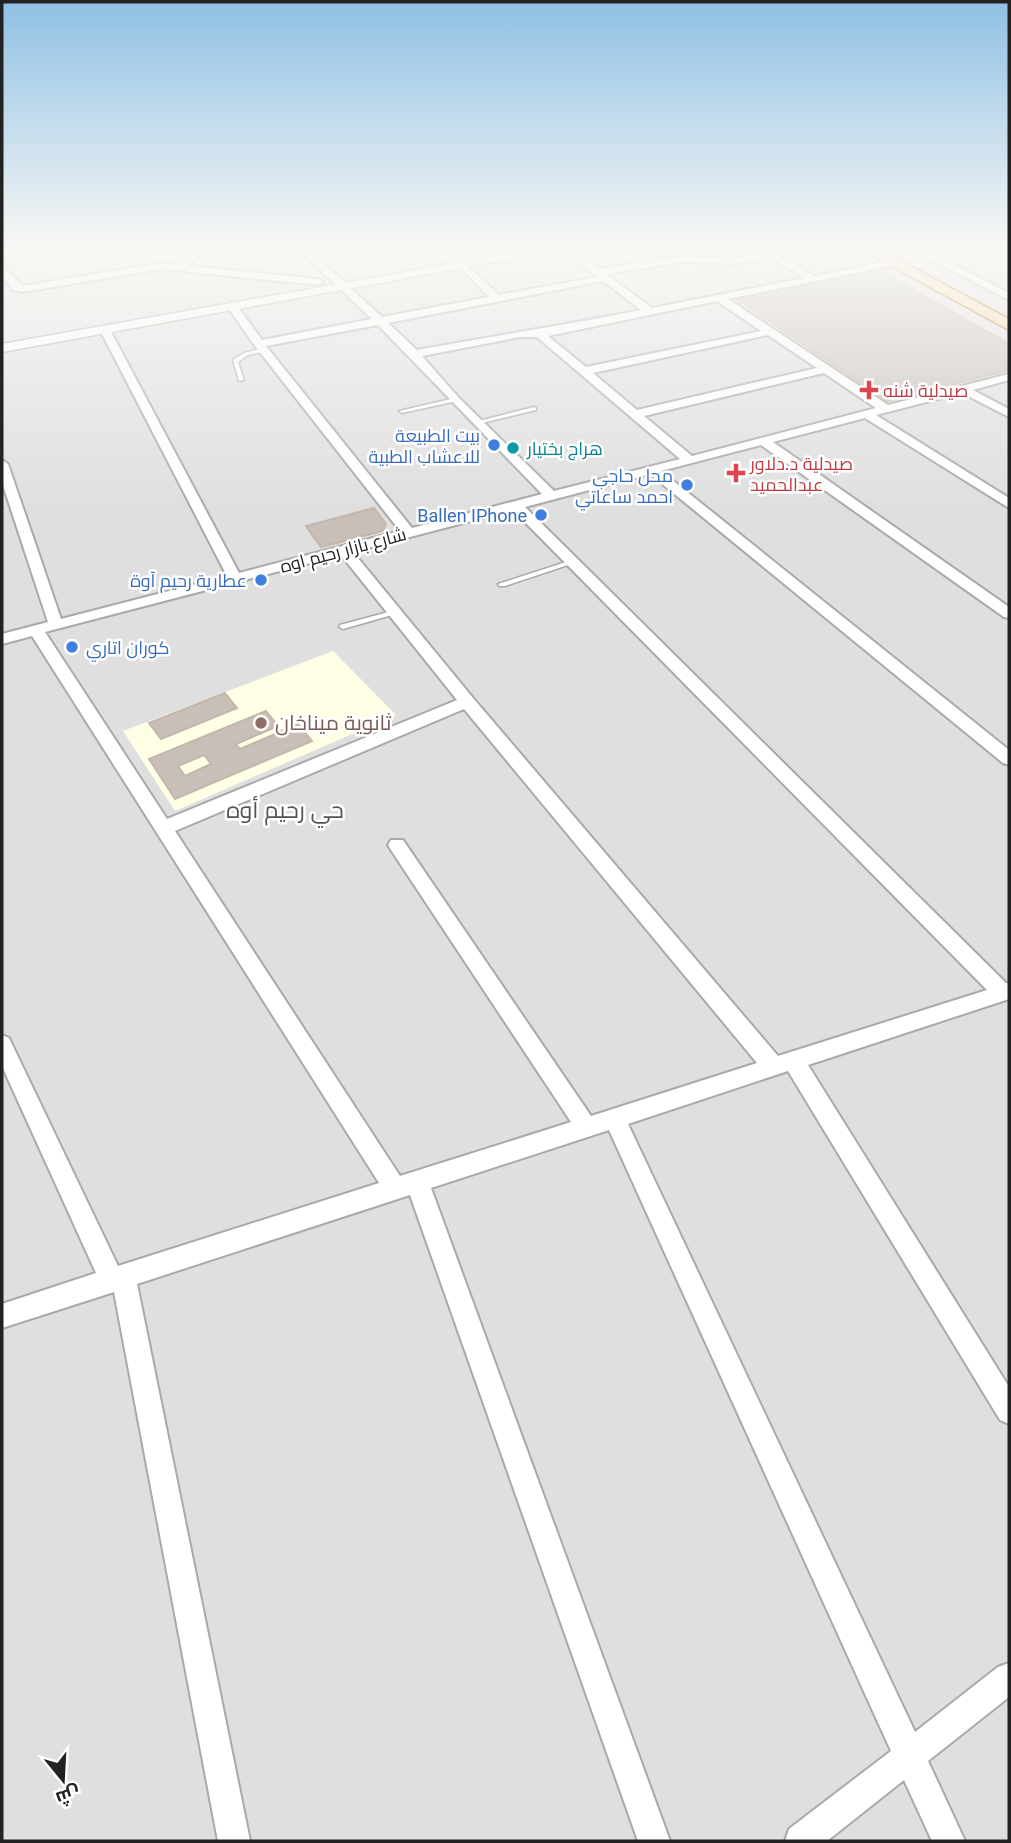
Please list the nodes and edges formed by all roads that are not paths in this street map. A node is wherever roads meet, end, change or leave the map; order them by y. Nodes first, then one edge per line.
1 (76, 335) edge
2 (108, 335) edge
3 (253, 335) edge
4 (317, 335) edge
5 (393, 335) edge
6 (515, 335) edge
7 (541, 335) edge
8 (755, 335) edge
9 (774, 335) edge
10 (261, 347) junction
11 (2, 348) edge
12 (415, 354) junction
13 (826, 369) junction
14 (584, 371) junction
15 (1009, 377) edge
16 (241, 380) dead end
17 (963, 389) junction
18 (456, 400) junction
19 (534, 409) dead end
20 (886, 409) junction
21 (402, 411) dead end
22 (636, 414) junction
23 (866, 414) junction
24 (1009, 414) edge
25 (478, 422) junction
26 (763, 441) junction
27 (688, 460) junction
28 (2, 464) edge
29 (652, 470) junction
30 (551, 496) junction
31 (1009, 504) edge
32 (515, 505) junction
33 (409, 533) junction
34 (344, 550) junction
35 (572, 562) junction
36 (235, 578) junction
37 (502, 584) dead end
38 (395, 613) junction
39 (1009, 614) edge
40 (56, 625) junction
41 (343, 628) dead end
42 (37, 630) junction
43 (2, 639) edge
44 (467, 702) junction
45 (1009, 759) edge
46 (164, 828) junction
47 (397, 845) dead end
48 (1006, 992) edge
49 (2, 1044) edge
50 (783, 1063) junction
51 (615, 1119) junction
52 (587, 1128) junction
53 (406, 1186) junction
54 (118, 1278) junction
55 (2, 1316) edge
56 (1009, 1411) edge
57 (1009, 1678) edge
58 (910, 1756) junction
59 (234, 1841) edge
60 (654, 1841) edge
61 (801, 1841) edge
62 (949, 1841) edge

1 - 11 street
2 - 36 street
3 - 10 street
4 - 10 street
5 - 12 street
6 - 12 street
7 - 14 street
8 - 14 street
9 - 13 street
10 - 16 lane
10 - 33 street
12 - 18 street
13 - 20 street
13 - 22 street
14 - 22 street
15 - 17 street, شارع بازار رحيم اوه
17 - 20 street, شارع بازار رحيم اوه
17 - 24 street
18 - 21 lane
18 - 25 street
19 - 25 lane
20 - 23 street, شارع بازار رحيم اوه
22 - 27 street
23 - 26 street, شارع بازار رحيم اوه
23 - 31 street
25 - 30 street
26 - 27 street, شارع بازار رحيم اوه
26 - 39 street
27 - 29 street, شارع بازار رحيم اوه
28 - 40 street
29 - 30 street, شارع بازار رحيم اوه
29 - 45 street
30 - 32 street, شارع بازار رحيم اوه
32 - 33 street, شارع بازار رحيم اوه
32 - 35 street
33 - 34 street, شارع بازار رحيم اوه
34 - 36 street, شارع بازار رحيم اوه
34 - 38 street
35 - 37 lane
35 - 48 street
36 - 40 street, شارع بازار رحيم اوه
38 - 41 lane
38 - 44 street
40 - 42 street, شارع بازار رحيم اوه
42 - 43 street, شارع بازار رحيم اوه
42 - 46 street
44 - 46 street
44 - 50 street
46 - 53 street
47 - 52 street
48 - 50 street
49 - 54 street
50 - 51 street
50 - 56 street
51 - 52 street
51 - 58 street
52 - 53 street
53 - 54 street
53 - 60 street
54 - 55 street
54 - 59 street
57 - 58 street
58 - 61 street
58 - 62 street

